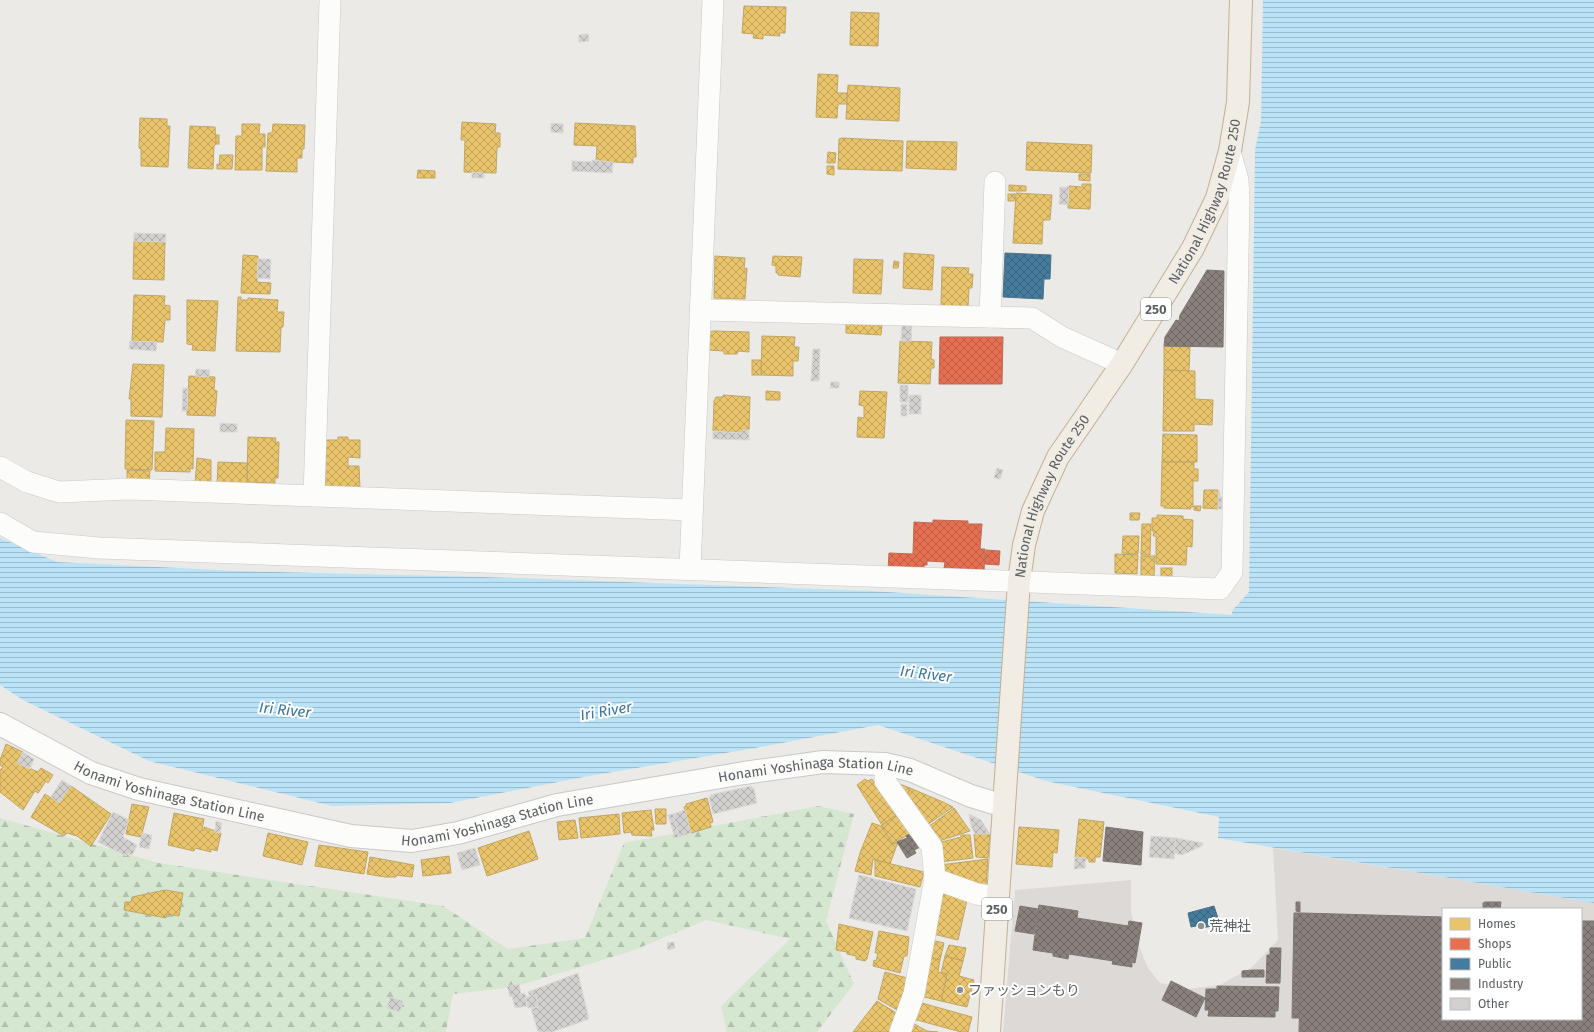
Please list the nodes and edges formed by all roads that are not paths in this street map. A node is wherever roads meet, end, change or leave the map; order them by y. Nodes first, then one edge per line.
1 (330, 0) edge
2 (713, 0) edge
3 (1241, 0) edge
4 (1230, 151) junction
5 (995, 182) dead end
6 (701, 310) junction
7 (990, 317) junction
8 (1122, 364) junction
9 (0, 467) edge
10 (314, 496) junction
11 (692, 510) junction
12 (0, 523) edge
13 (690, 569) junction
14 (1019, 590) junction
15 (0, 724) edge
16 (885, 764) junction
17 (1004, 796) junction
18 (935, 879) junction
19 (997, 897) junction
20 (900, 1032) edge
21 (989, 1032) edge

1 - 10 street
2 - 6 street
3 - 4 highway, National Highway Route 250 / 250
4 - 8 highway, National Highway Route 250 / 250
4 - 14 street
5 - 7 street
6 - 7 street
6 - 11 street
7 - 8 street
8 - 14 highway, National Highway Route 250 / 250
9 - 10 street
10 - 11 street
11 - 13 street
12 - 13 street
13 - 14 street
14 - 17 highway, National Highway Route 250 / 250
15 - 16 main road, Honami Yoshinaga Station Line
16 - 17 main road, Honami Yoshinaga Station Line
16 - 18 street
17 - 19 highway, National Highway Route 250 / 250
18 - 19 street
18 - 20 street
19 - 21 highway, National Highway Route 250 / 250

